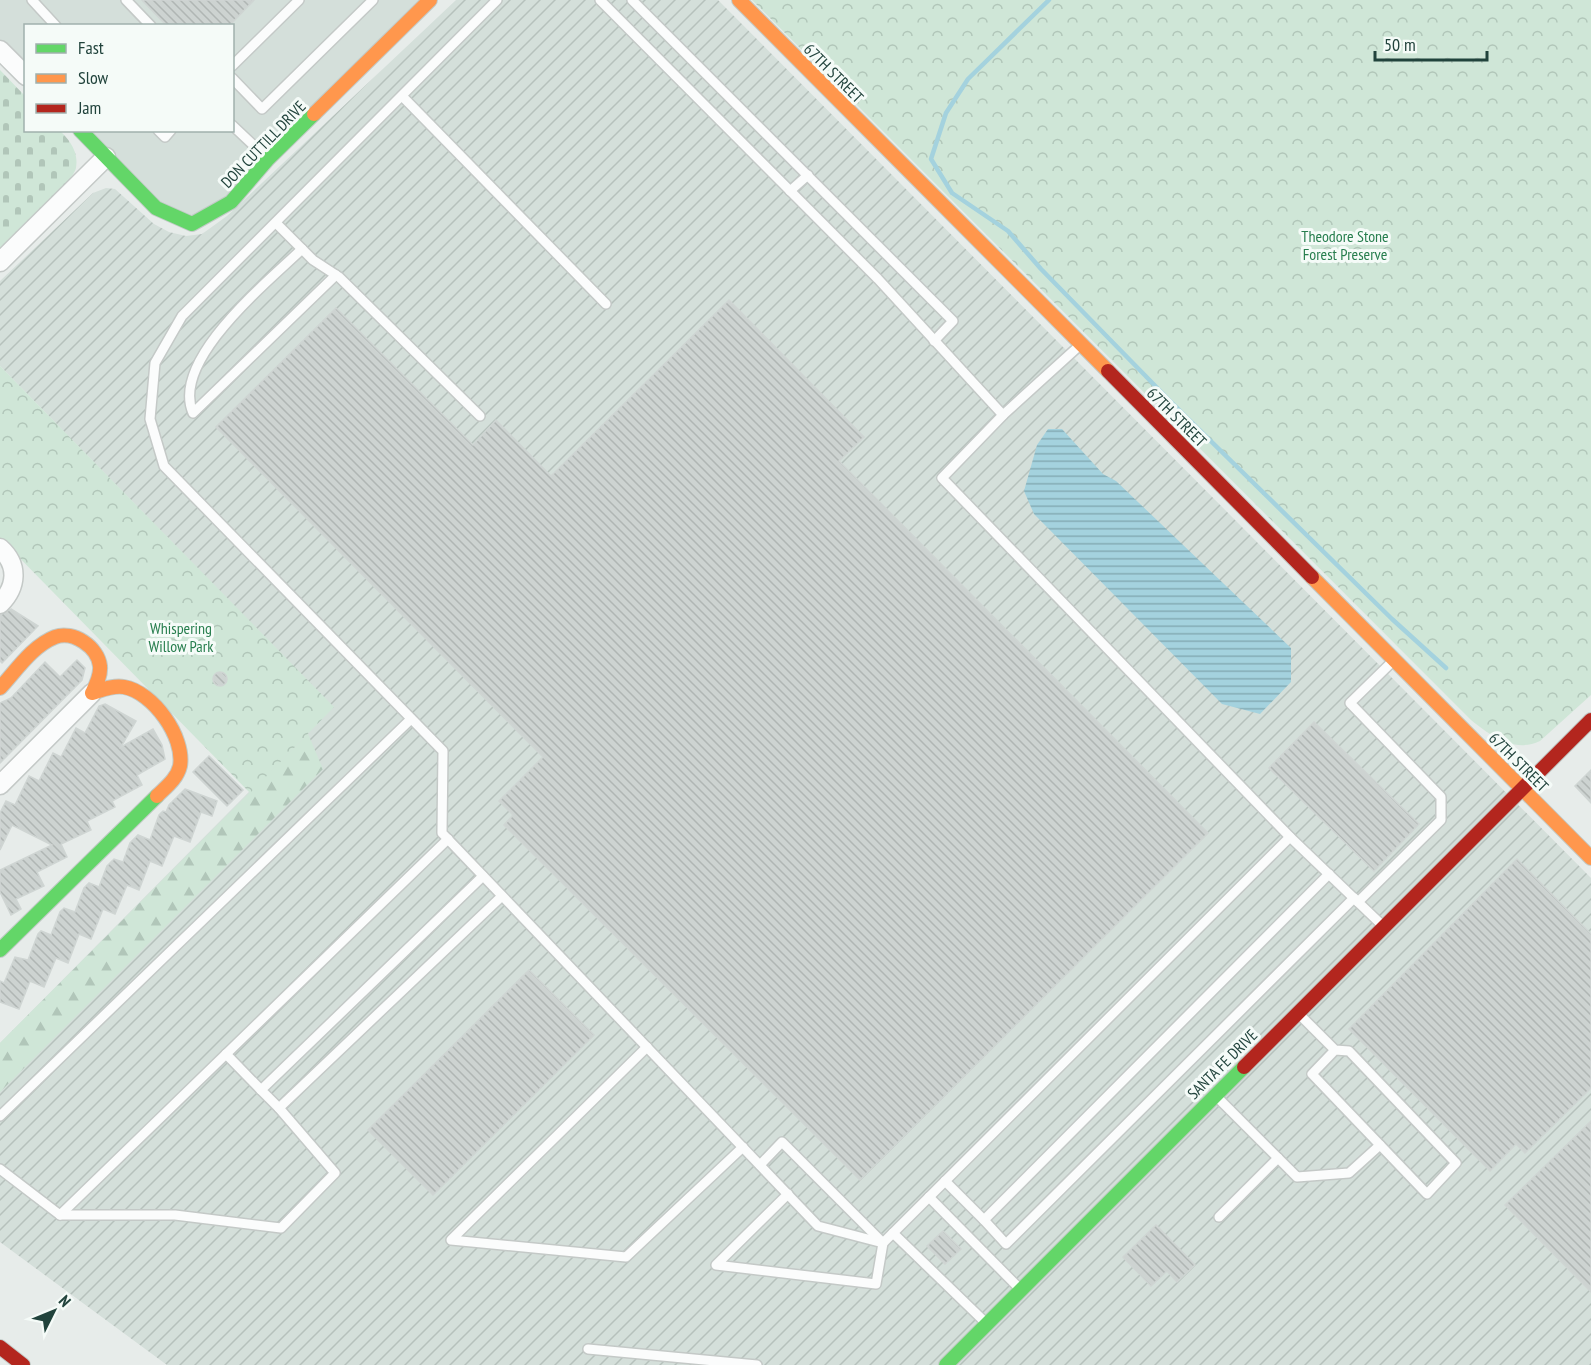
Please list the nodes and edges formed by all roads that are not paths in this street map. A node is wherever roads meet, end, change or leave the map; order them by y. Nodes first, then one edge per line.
1 (32, 0) edge
2 (126, 0) edge
3 (299, 0) edge
4 (373, 0) edge
5 (430, 0) edge
6 (497, 0) edge
7 (600, 0) edge
8 (632, 0) edge
9 (739, 0) edge
10 (55, 24) edge
11 (149, 24) edge
12 (0, 50) edge
13 (234, 64) edge
14 (24, 74) edge
15 (234, 80) edge
16 (402, 96) junction
17 (234, 127) edge
18 (82, 132) edge
19 (106, 158) junction
20 (268, 159) junction
21 (808, 175) junction
22 (790, 191) junction
23 (276, 223) junction
24 (302, 249) junction
25 (0, 262) edge
26 (336, 275) junction
27 (606, 304) dead end
28 (934, 341) junction
29 (1081, 344) junction
30 (1003, 415) junction
31 (480, 416) dead end
32 (0, 548) edge
33 (0, 604) edge
34 (1395, 660) junction
35 (0, 688) edge
36 (92, 693) junction
37 (411, 719) junction
38 (1591, 720) edge
39 (0, 784) edge
40 (1522, 788) junction
41 (1290, 837) junction
42 (448, 839) junction
43 (1591, 858) edge
44 (1329, 874) junction
45 (483, 876) junction
46 (502, 896) junction
47 (1356, 900) junction
48 (1383, 926) junction
49 (0, 950) edge
50 (1297, 1012) junction
51 (647, 1047) junction
52 (1335, 1050) junction
53 (226, 1054) junction
54 (261, 1090) junction
55 (1215, 1095) junction
56 (279, 1108) junction
57 (0, 1116) edge
58 (1380, 1145) junction
59 (743, 1147) junction
60 (1278, 1158) junction
61 (760, 1165) junction
62 (0, 1169) edge
63 (945, 1181) junction
64 (788, 1194) junction
65 (929, 1197) junction
66 (60, 1215) junction
67 (1219, 1217) dead end
68 (984, 1220) junction
69 (893, 1233) junction
70 (884, 1243) junction
71 (1020, 1289) junction
72 (986, 1323) junction
73 (0, 1347) edge
74 (588, 1350) dead end
75 (23, 1365) edge
76 (757, 1365) edge
77 (946, 1365) edge

1 - 10 lane
2 - 11 lane
3 - 13 lane
4 - 15 lane
5 - 20 main road, DON CUTTILL DRIVE
6 - 16 lane
7 - 22 lane
8 - 21 lane
9 - 29 main road, 67TH STREET
12 - 14 street
16 - 23 lane
16 - 27 lane
17 - 20 lane
18 - 19 main road
19 - 20 main road, DON CUTTILL DRIVE
19 - 25 street
21 - 22 lane
21 - 28 lane
22 - 28 lane
23 - 24 lane
23 - 37 lane
24 - 26 lane
24 - 26 lane
26 - 31 lane
28 - 30 lane
29 - 30 lane
29 - 34 main road, 67TH STREET
30 - 41 lane
32 - 33 street
34 - 40 main road, 67TH STREET
34 - 47 lane
35 - 36 main road
36 - 39 street
36 - 49 main road
37 - 42 lane
37 - 57 lane
38 - 40 main road, SANTA FE DRIVE
40 - 43 main road, 67TH STREET
40 - 48 main road, SANTA FE DRIVE
41 - 44 lane
41 - 63 lane
42 - 45 lane
42 - 53 lane
44 - 47 lane
44 - 68 lane
45 - 46 lane
45 - 54 lane
46 - 51 lane
46 - 56 lane
47 - 48 lane
47 - 68 lane
48 - 50 main road, SANTA FE DRIVE
50 - 52 lane
50 - 55 main road, SANTA FE DRIVE
51 - 59 lane
51 - 59 lane
52 - 58 lane
52 - 58 lane
53 - 54 lane
53 - 66 lane
54 - 56 lane
55 - 60 lane
55 - 71 main road, SANTA FE DRIVE
56 - 66 lane
58 - 60 lane
59 - 61 lane
60 - 67 lane
61 - 64 lane
61 - 70 lane
62 - 66 lane
63 - 65 lane
63 - 68 lane
64 - 70 lane
64 - 70 lane
65 - 69 lane
65 - 71 lane
69 - 70 lane
69 - 72 lane
71 - 72 main road, SANTA FE DRIVE
72 - 77 main road, SANTA FE DRIVE
73 - 75 main road
74 - 76 lane

